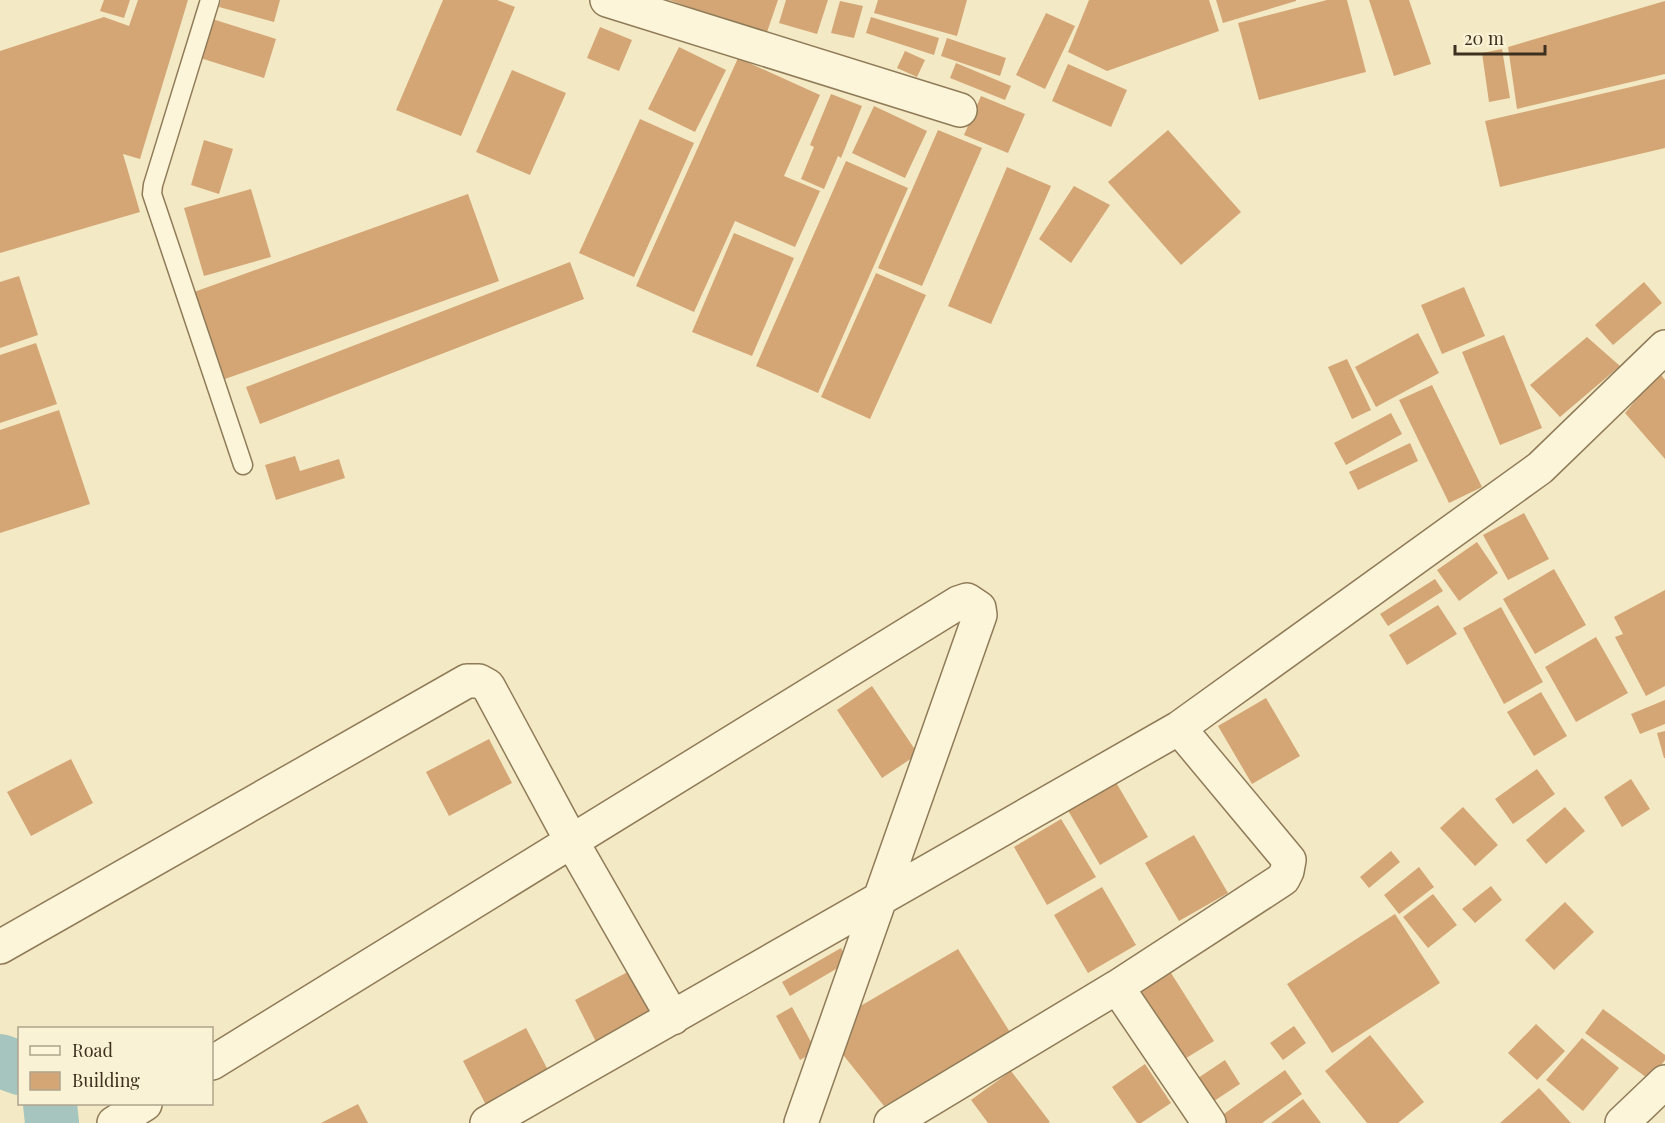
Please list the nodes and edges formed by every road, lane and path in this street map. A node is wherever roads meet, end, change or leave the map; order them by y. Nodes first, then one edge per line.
1 (210, 0) edge
2 (607, 0) edge
3 (960, 110) dead end
4 (1665, 347) edge
5 (243, 465) dead end
6 (1179, 728) junction
7 (572, 842) junction
8 (881, 897) junction
9 (0, 947) edge
10 (1117, 987) junction
11 (673, 1018) junction
12 (213, 1062) edge
13 (1665, 1082) edge
14 (144, 1105) edge
15 (114, 1123) edge
16 (488, 1123) edge
17 (801, 1123) edge
18 (891, 1123) edge
19 (1209, 1123) edge
20 (1622, 1123) edge

1 - 5 lane
2 - 3 street
4 - 6 street
6 - 8 street
6 - 10 street
7 - 8 street
7 - 9 street
7 - 11 street
7 - 12 street
8 - 11 street
8 - 17 street
10 - 18 street
10 - 19 street
11 - 16 street
13 - 20 street
14 - 15 street

